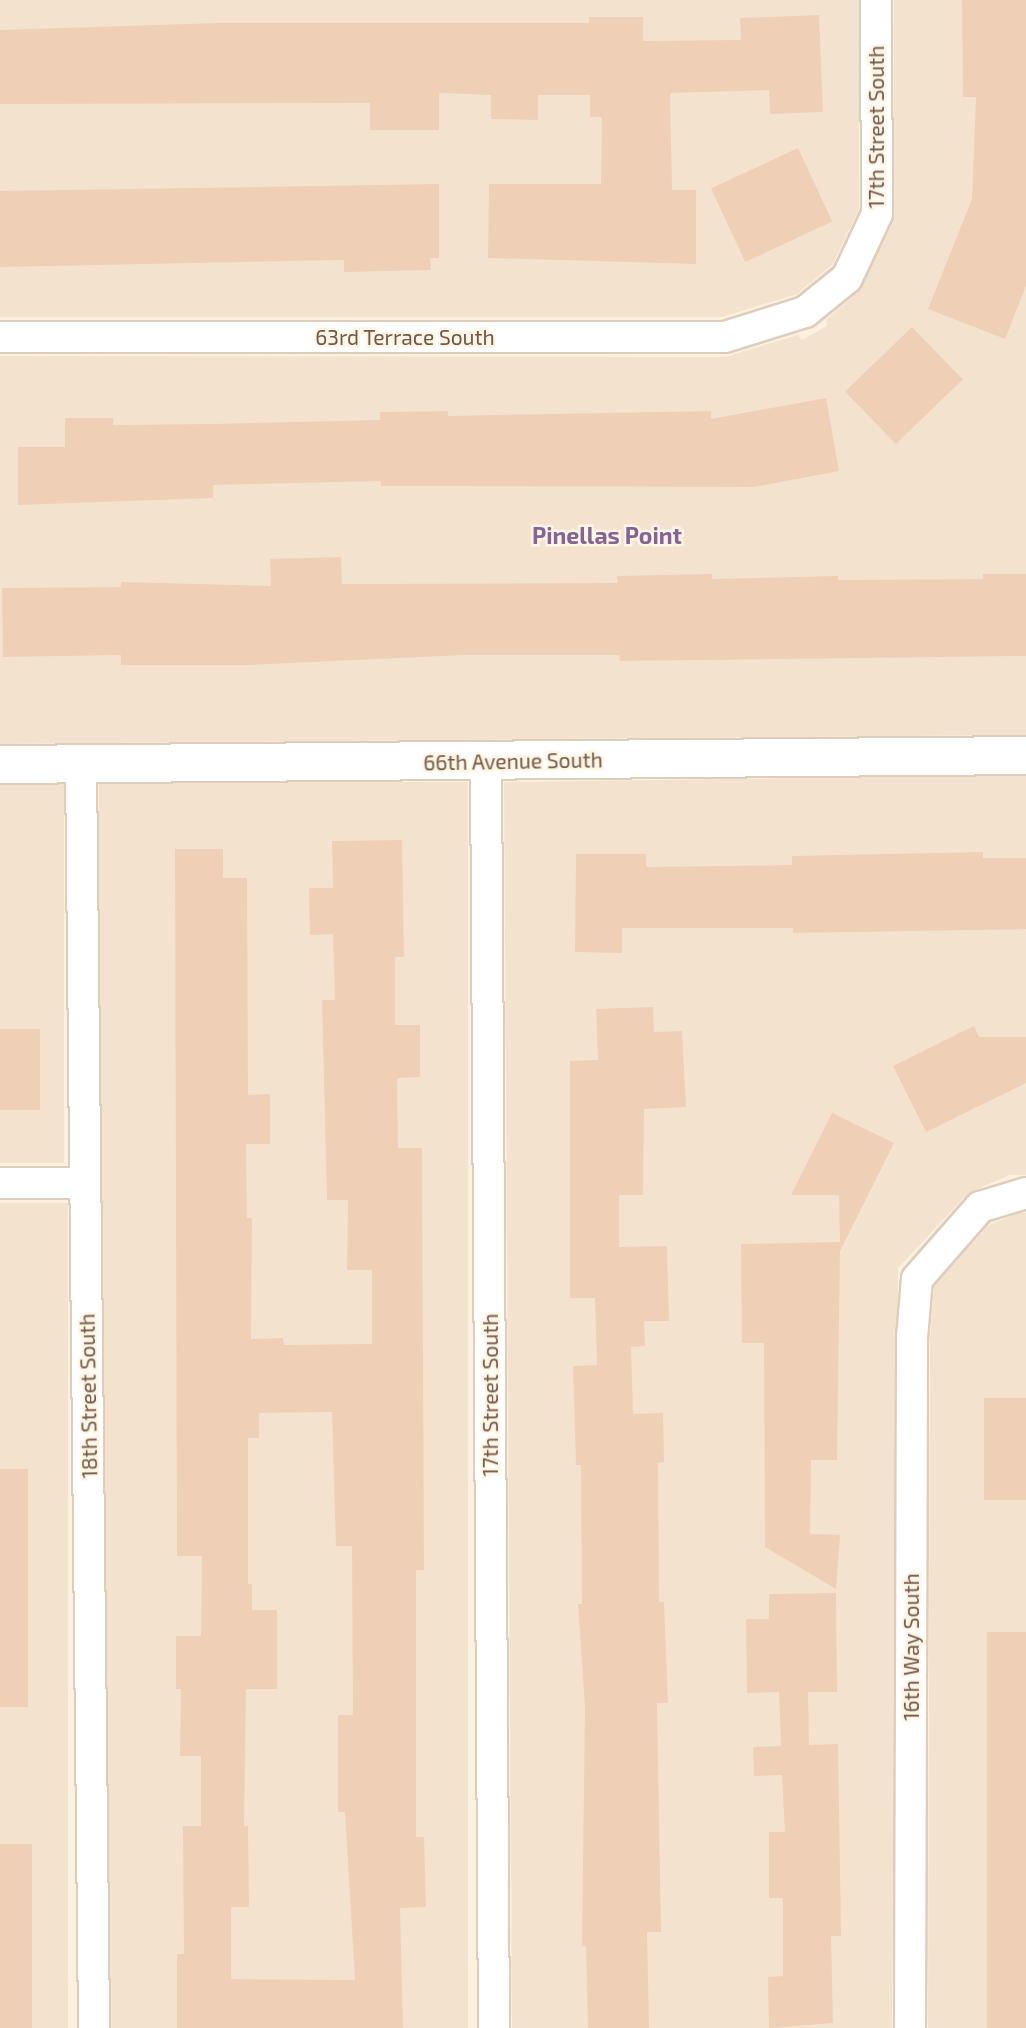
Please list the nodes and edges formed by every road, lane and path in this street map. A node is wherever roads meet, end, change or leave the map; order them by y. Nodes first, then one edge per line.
1 (876, 0) edge
2 (805, 312) joint
3 (0, 337) edge
4 (1026, 755) edge
5 (486, 762) junction
6 (0, 764) edge
7 (81, 764) junction
8 (0, 1183) edge
9 (85, 1183) junction
10 (1026, 1194) edge
11 (94, 2028) edge
12 (494, 2028) edge
13 (910, 2028) edge

1 - 2 street, 17th Street South
2 - 3 street, 63rd Terrace South
4 - 5 street, 66th Avenue South
5 - 7 street, 66th Avenue South
5 - 12 street, 17th Street South
6 - 7 street, 66th Avenue South
7 - 9 street, 18th Street South
8 - 9 street
9 - 11 street, 18th Street South
10 - 13 street, 16th Way South

